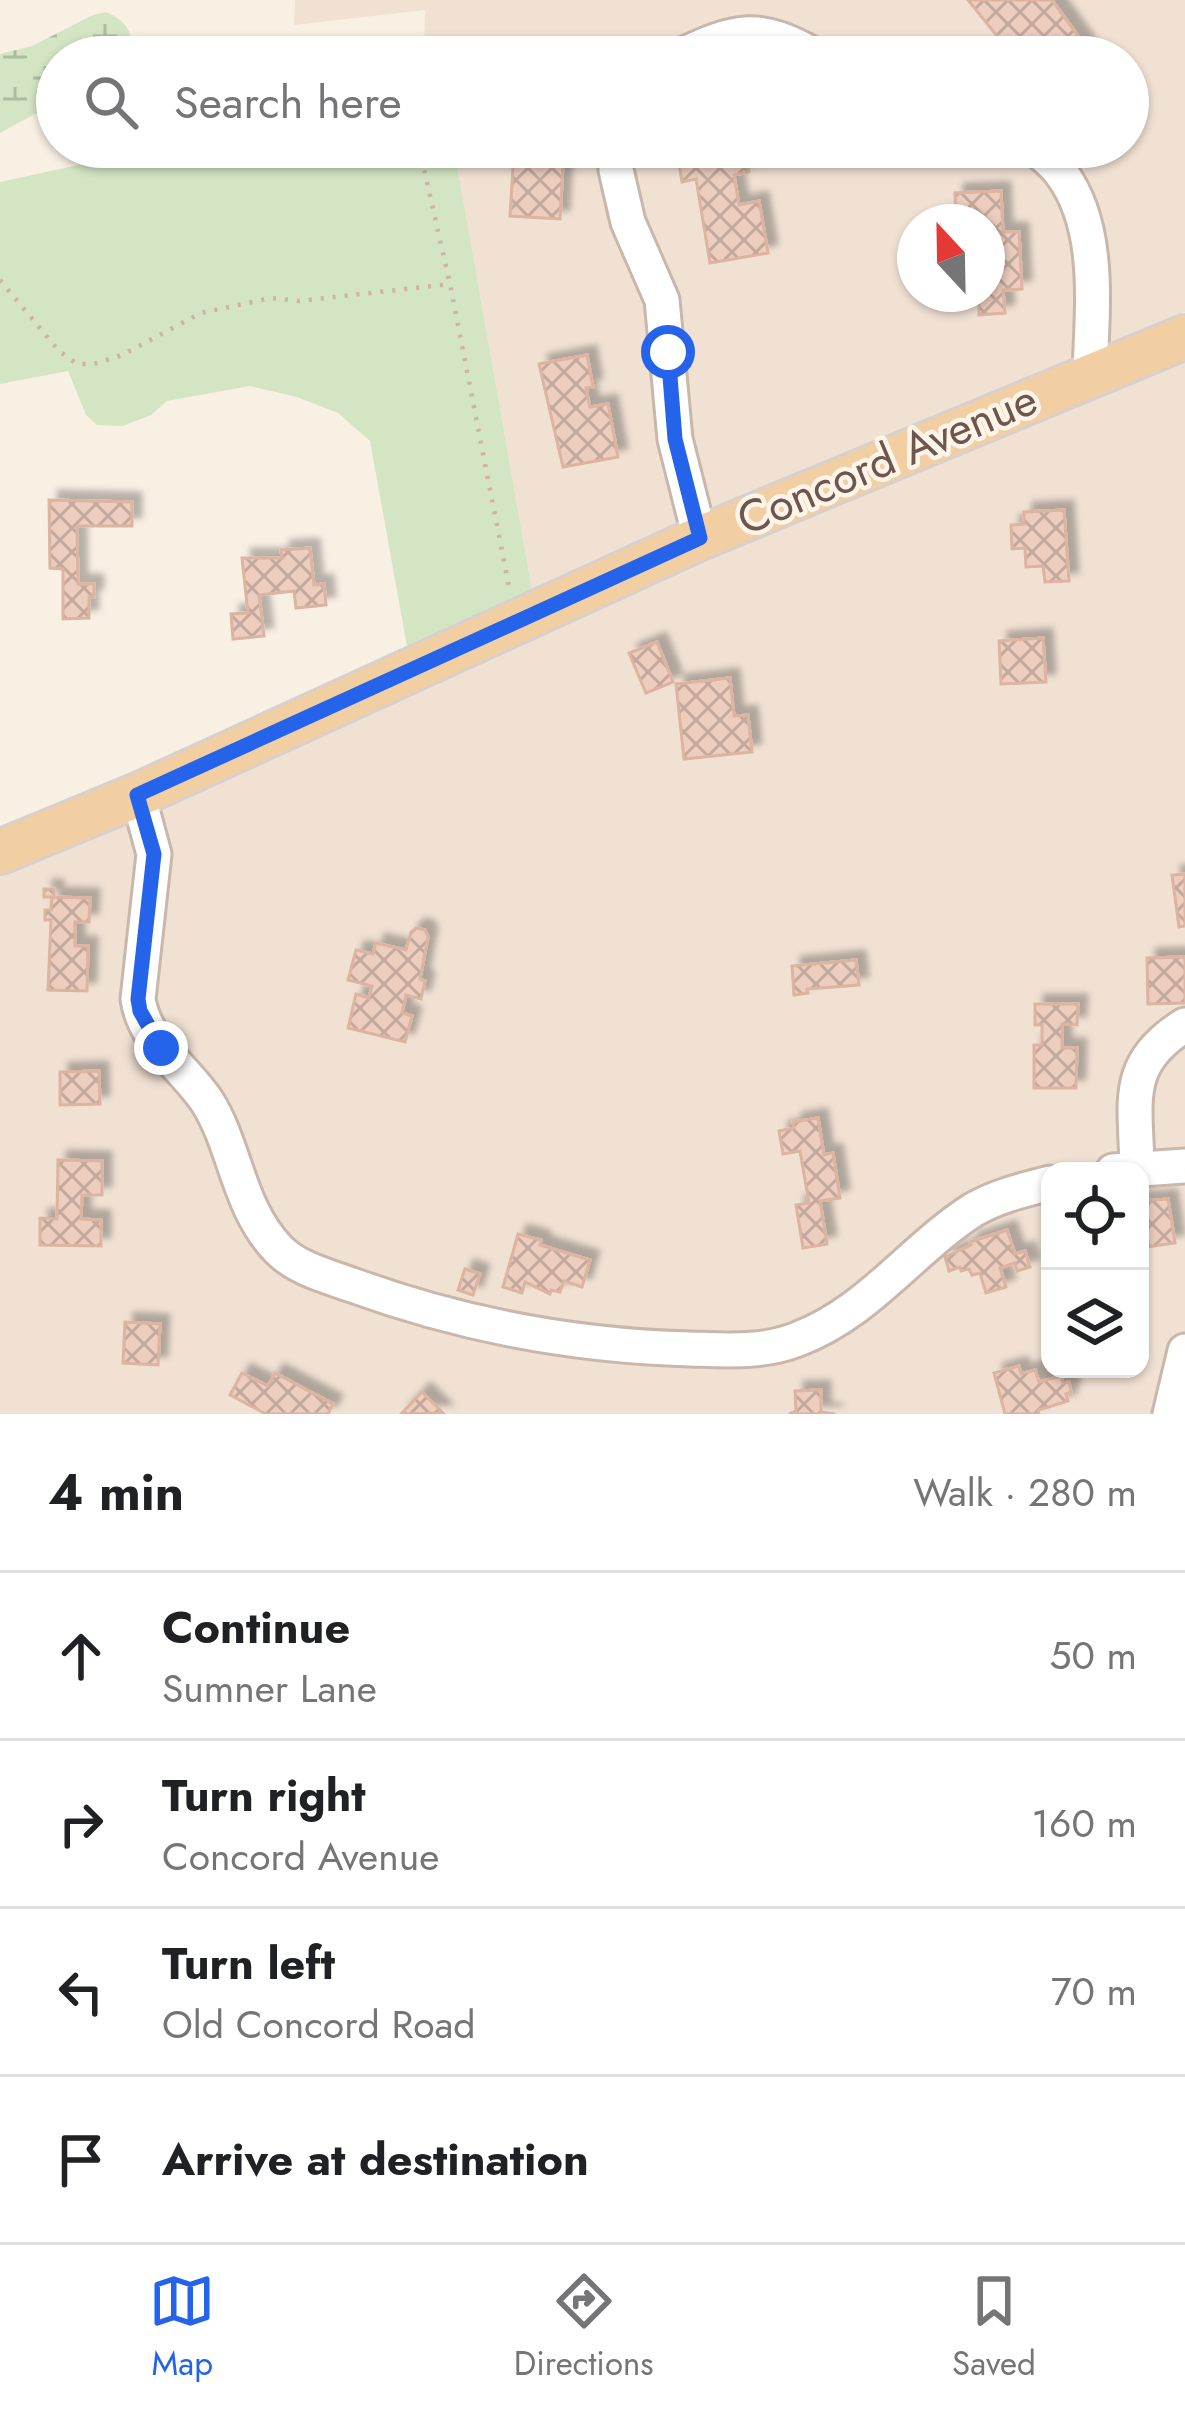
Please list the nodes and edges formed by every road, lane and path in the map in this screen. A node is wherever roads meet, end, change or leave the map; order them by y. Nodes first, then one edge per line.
1 (724, 36) edge
2 (780, 36) edge
3 (423, 168) edge
4 (616, 168) edge
5 (1057, 168) edge
6 (0, 280) edge
7 (450, 284) junction
8 (1185, 337) edge
9 (1090, 373) junction
10 (700, 538) junction
11 (522, 620) junction
12 (137, 795) junction
13 (0, 852) edge
14 (1185, 1025) edge
15 (1126, 1162) edge
16 (1185, 1166) edge
17 (1149, 1168) edge
18 (1041, 1186) edge
19 (1185, 1351) edge
20 (1170, 1414) edge

1 - 2 street
3 - 7 path
4 - 10 street
5 - 9 street
6 - 7 path
7 - 11 path
8 - 9 main road, Concord Avenue
9 - 10 main road, Concord Avenue
10 - 11 main road, Concord Avenue
11 - 12 main road, Concord Avenue
12 - 13 main road, Concord Avenue
12 - 18 street
14 - 15 street
16 - 17 street
19 - 20 street

